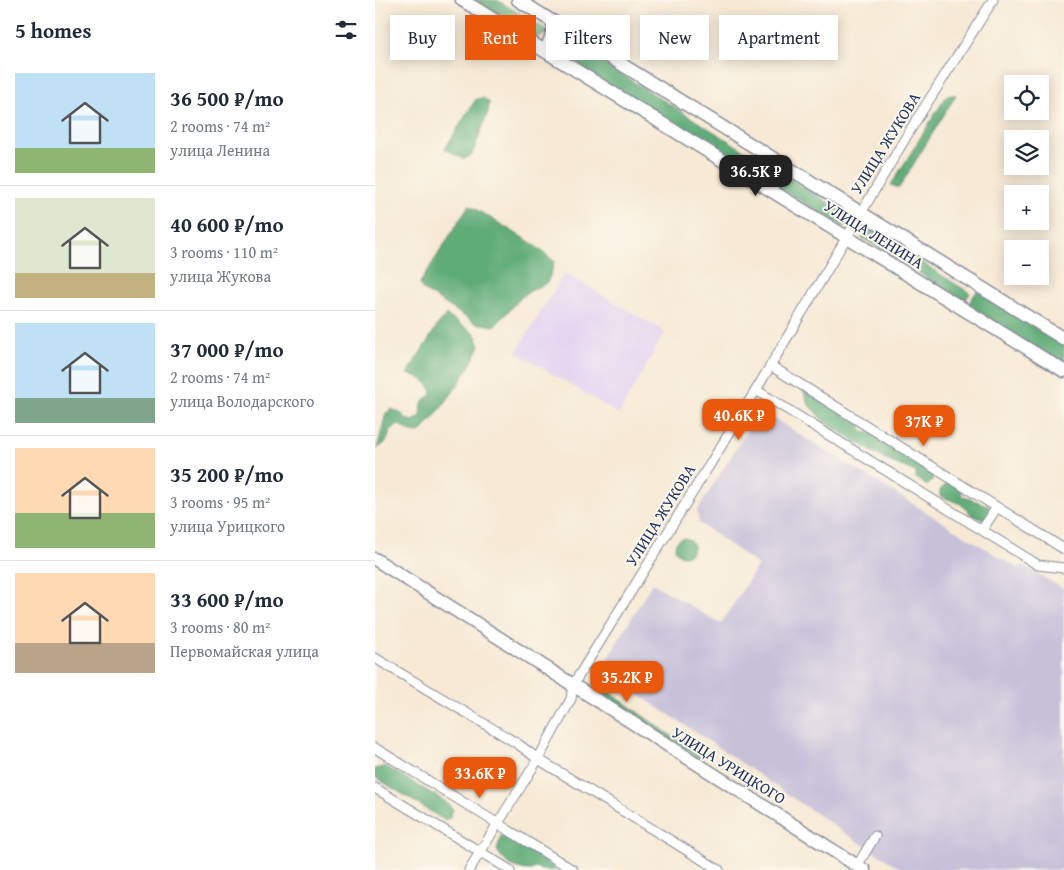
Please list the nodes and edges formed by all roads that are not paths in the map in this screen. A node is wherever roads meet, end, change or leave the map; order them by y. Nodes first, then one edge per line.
1 (462, 0) edge
2 (518, 0) edge
3 (993, 0) edge
4 (546, 17) edge
5 (546, 51) edge
6 (561, 60) edge
7 (615, 60) edge
8 (860, 213) junction
9 (846, 236) junction
10 (1064, 338) edge
11 (771, 366) junction
12 (1064, 371) edge
13 (756, 390) junction
14 (997, 507) junction
15 (982, 530) junction
16 (1064, 549) edge
17 (375, 559) edge
18 (1064, 568) edge
19 (375, 658) edge
20 (573, 685) junction
21 (375, 748) edge
22 (538, 759) junction
23 (375, 788) edge
24 (498, 824) junction
25 (875, 836) dead end
26 (481, 852) junction
27 (861, 868) edge
28 (469, 870) edge
29 (509, 870) edge
30 (573, 870) edge
31 (719, 870) edge

1 - 5 street, УЛИЦА ЛЕНИНА
2 - 4 street, УЛИЦА ЛЕНИНА
3 - 8 street, УЛИЦА ЖУКОВА
6 - 9 street, УЛИЦА ЛЕНИНА
7 - 8 street, УЛИЦА ЛЕНИНА
8 - 9 street, УЛИЦА ЖУКОВА
8 - 10 street, УЛИЦА ЛЕНИНА
9 - 11 street, УЛИЦА ЖУКОВА
9 - 12 street, УЛИЦА ЛЕНИНА
11 - 13 street, УЛИЦА ЖУКОВА
11 - 14 street
13 - 15 street
13 - 20 street, УЛИЦА ЖУКОВА
14 - 15 street
14 - 16 street
15 - 18 street
17 - 20 street, УЛИЦА УРИЦКОГО
19 - 22 street
20 - 22 street, УЛИЦА ЖУКОВА
20 - 27 street, УЛИЦА УРИЦКОГО
21 - 24 street
22 - 24 street, УЛИЦА ЖУКОВА
22 - 31 street
23 - 26 street
24 - 26 street, УЛИЦА ЖУКОВА
24 - 30 street
25 - 27 street
26 - 28 street, УЛИЦА ЖУКОВА
26 - 29 street

